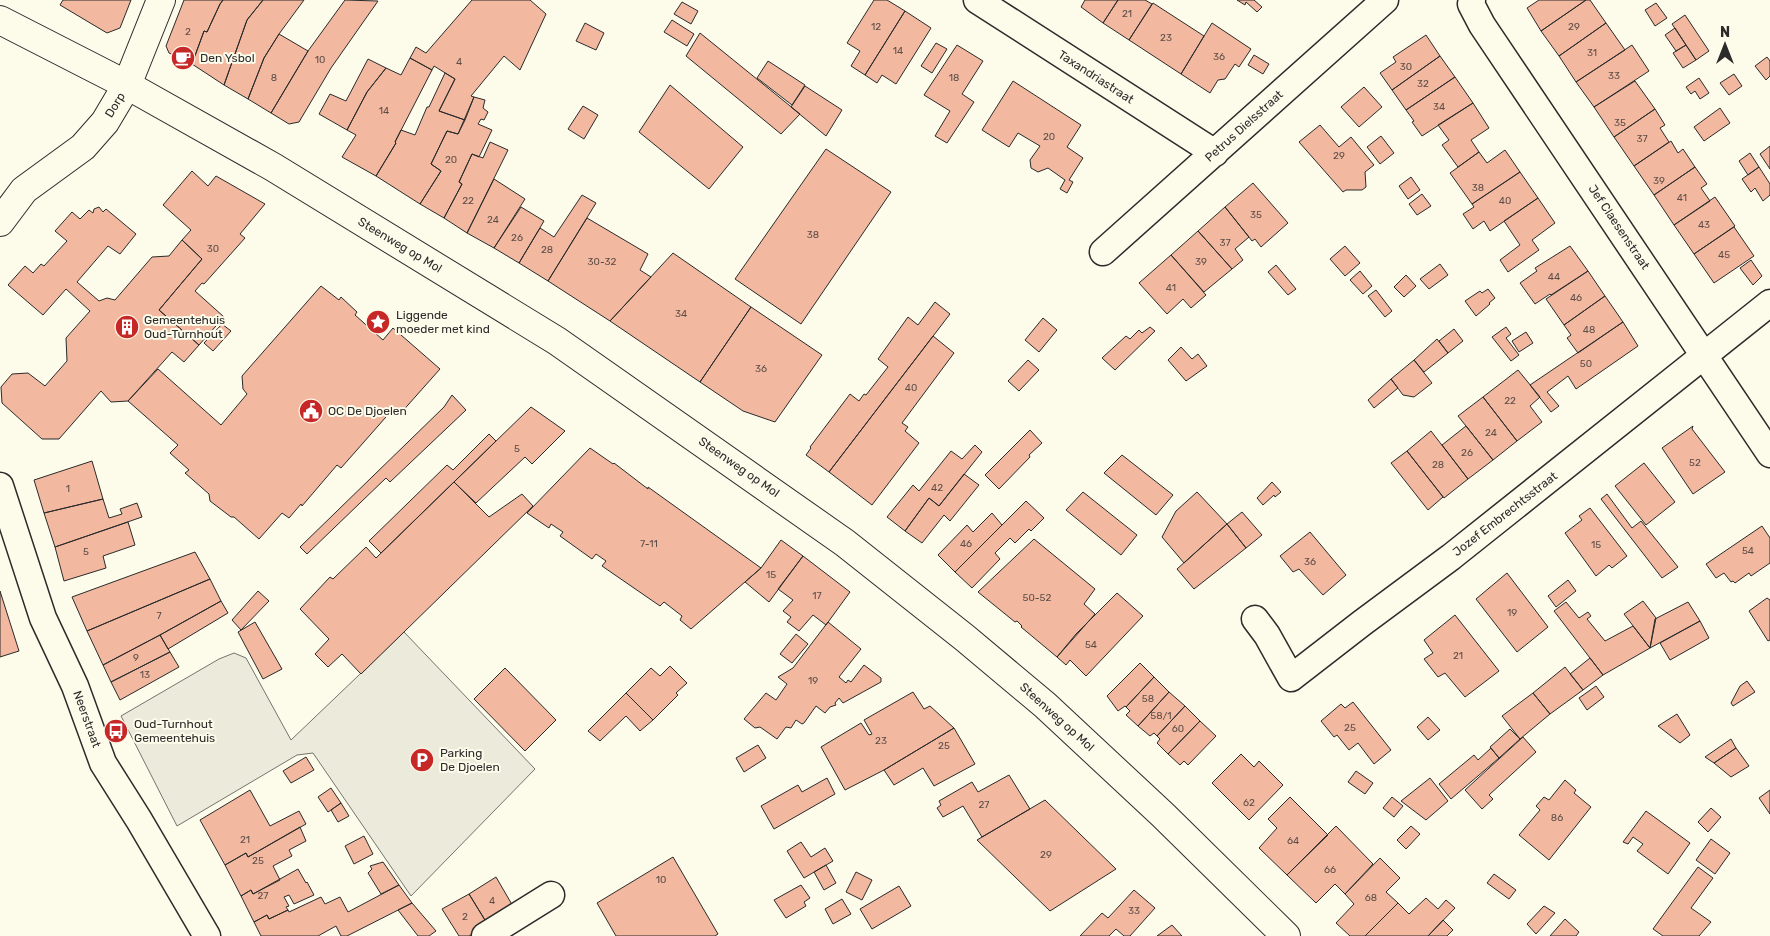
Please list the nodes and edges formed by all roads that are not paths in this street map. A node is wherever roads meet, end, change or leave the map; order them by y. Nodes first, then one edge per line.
1 (161, 0) edge
2 (977, 0) edge
3 (1385, 0) edge
4 (1472, 0) edge
5 (0, 20) edge
6 (127, 85) junction
7 (1215, 153) junction
8 (0, 222) edge
9 (1103, 252) dead end
10 (1770, 303) edge
11 (1705, 356) junction
12 (1770, 454) edge
13 (0, 486) edge
14 (1255, 619) dead end
15 (551, 895) dead end
16 (207, 936) edge
17 (485, 936) edge
18 (1286, 936) edge

1 - 6 main road
2 - 7 street, Taxandriastraat
3 - 7 street, Petrus Dielsstraat
4 - 11 street, Jef Claesenstraat
5 - 6 main road, Dorp
6 - 8 main road, Dorp
6 - 18 main road, Steenweg op Mol
7 - 9 street, Petrus Dielsstraat
10 - 11 street, Jozef Embrechtsstraat
11 - 12 street, Jef Claesenstraat
11 - 14 street, Jozef Embrechtsstraat
13 - 16 street, Neerstraat
15 - 17 street

